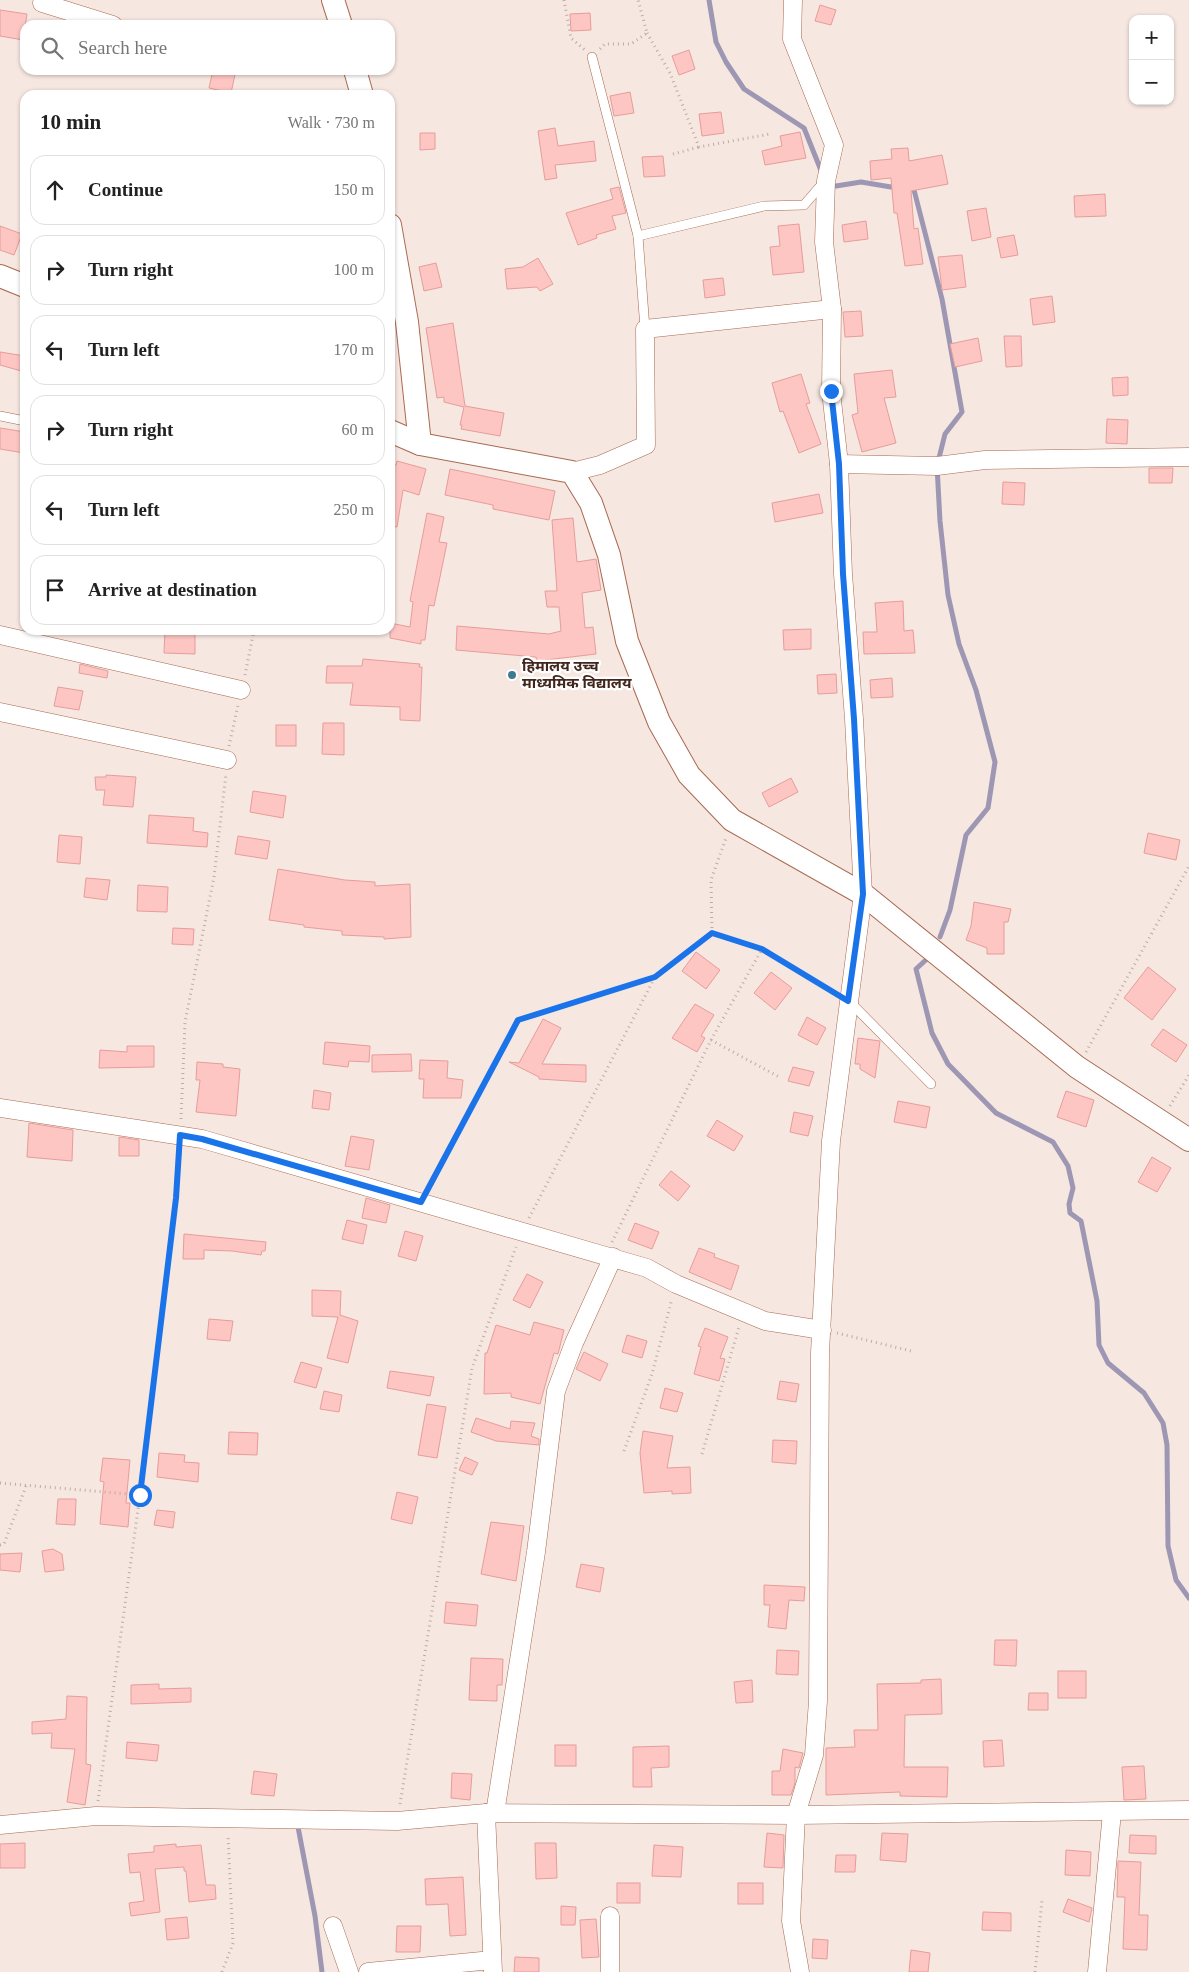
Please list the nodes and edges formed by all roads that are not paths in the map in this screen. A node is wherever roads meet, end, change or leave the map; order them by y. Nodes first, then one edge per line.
1 (333, 0) edge
2 (793, 0) edge
3 (42, 3) dead end
4 (97, 20) edge
5 (339, 20) edge
6 (592, 57) road end
7 (356, 75) edge
8 (361, 90) edge
9 (826, 181) junction
10 (638, 236) junction
11 (395, 252) edge
12 (0, 276) edge
13 (20, 284) edge
14 (832, 310) junction
15 (645, 328) junction
16 (0, 416) edge
17 (20, 420) edge
18 (395, 433) edge
19 (420, 444) junction
20 (1189, 457) edge
21 (839, 464) junction
22 (572, 472) junction
23 (0, 635) edge
24 (241, 690) road end
25 (0, 712) edge
26 (227, 760) road end
27 (863, 894) junction
28 (848, 1001) junction
29 (931, 1084) dead end
30 (0, 1108) edge
31 (1189, 1140) edge
32 (609, 1256) junction
33 (822, 1330) junction
34 (1189, 1810) edge
35 (1112, 1812) junction
36 (491, 1813) junction
37 (796, 1815) junction
38 (0, 1825) edge
39 (610, 1916) dead end
40 (333, 1926) dead end
41 (492, 1966) edge
42 (349, 1972) edge
43 (368, 1972) edge
44 (610, 1972) edge
45 (800, 1972) edge
46 (1097, 1972) edge

1 - 5 street
2 - 9 street
3 - 4 street
6 - 10 lane
7 - 8 street
9 - 10 lane
9 - 14 street
10 - 15 lane
11 - 19 street
12 - 13 street
14 - 15 street
14 - 21 street
15 - 22 street
16 - 17 lane
18 - 19 street
19 - 22 street
20 - 21 street
21 - 27 street
22 - 27 street
23 - 24 street
25 - 26 street
27 - 28 street
27 - 31 street
28 - 29 lane
28 - 33 street
30 - 32 street
32 - 33 street
32 - 36 street
33 - 37 street
34 - 35 street
35 - 37 street
35 - 46 street
36 - 37 street
36 - 38 street
36 - 41 street
37 - 45 street
39 - 44 street
40 - 42 street
41 - 43 street

